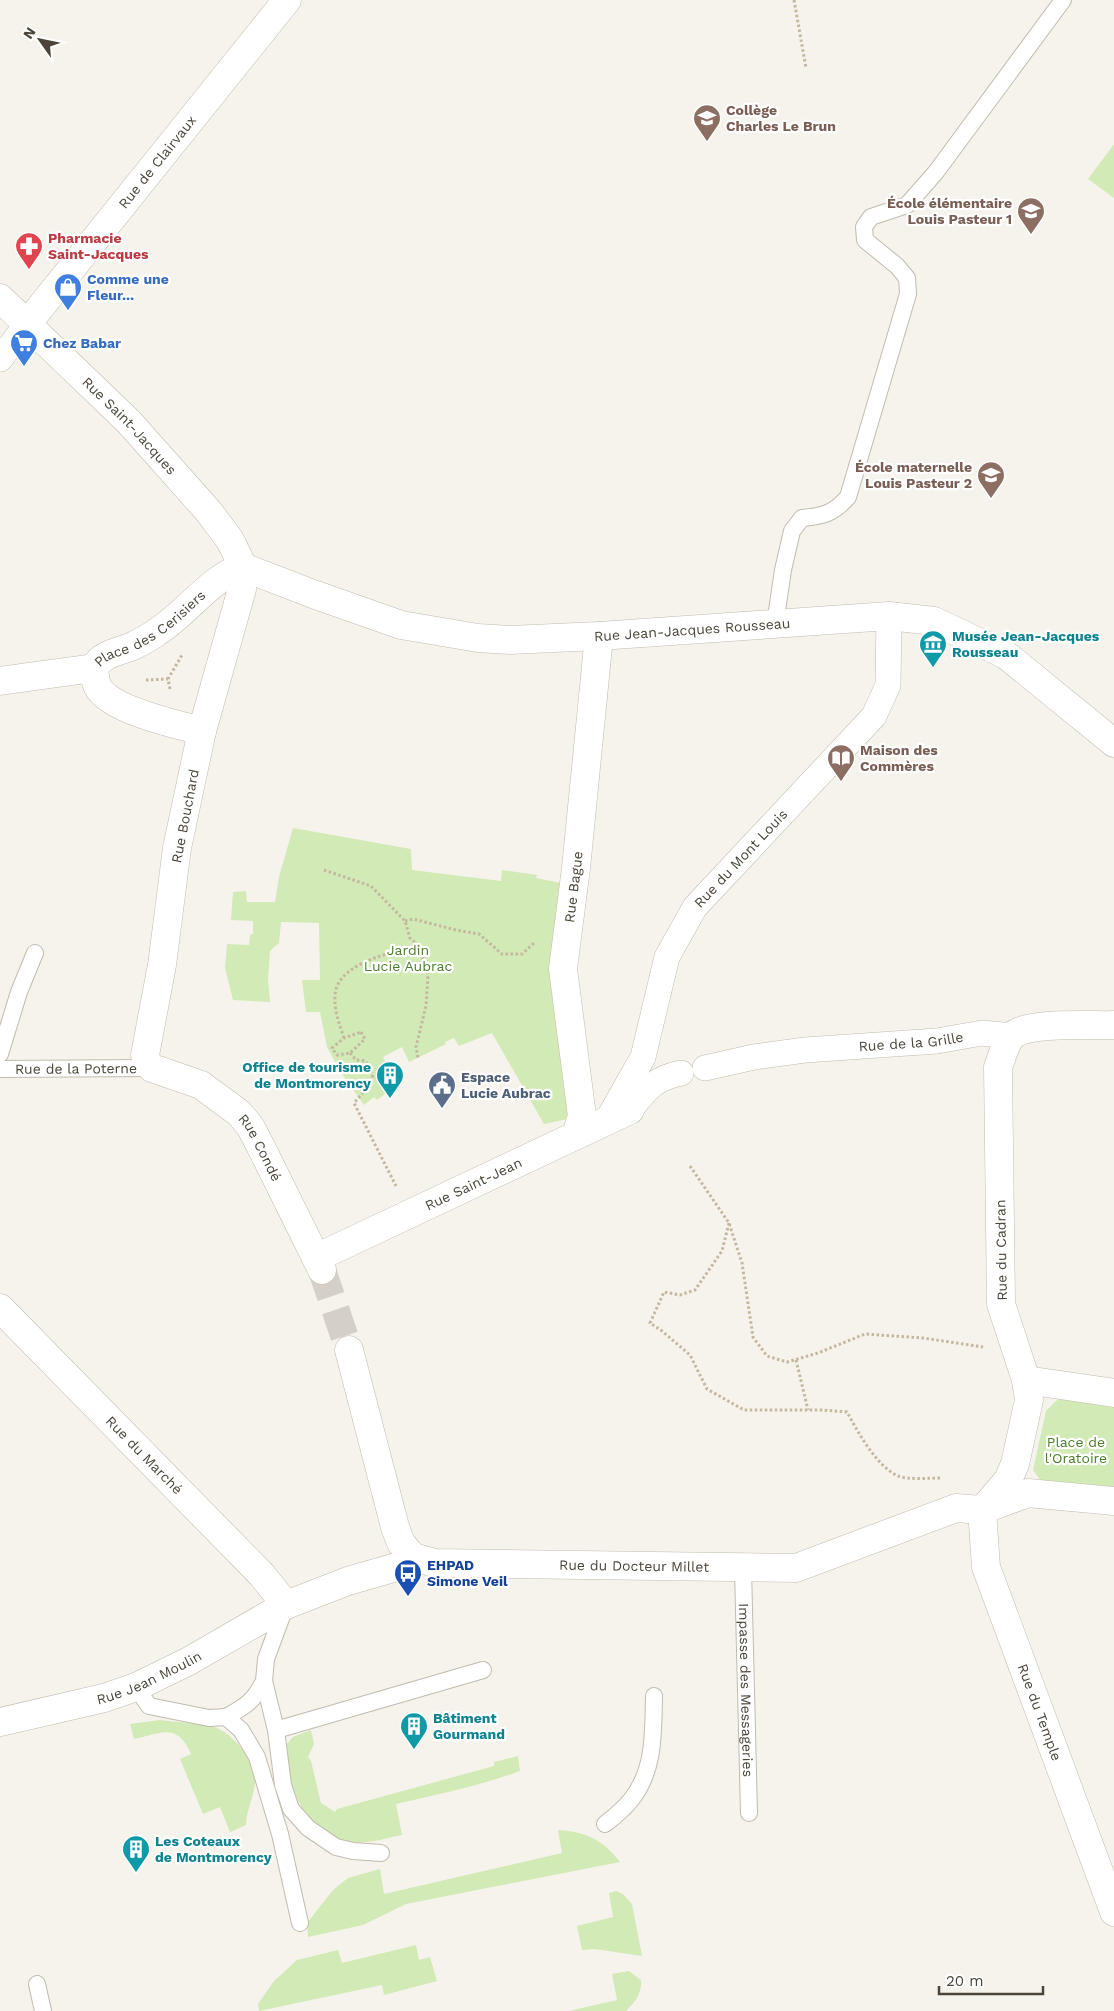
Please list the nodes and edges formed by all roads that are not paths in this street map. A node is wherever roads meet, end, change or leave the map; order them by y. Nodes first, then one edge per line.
1 (287, 0) edge
2 (1063, 0) edge
3 (0, 298) edge
4 (27, 324) junction
5 (0, 358) edge
6 (243, 567) junction
7 (889, 616) junction
8 (775, 624) junction
9 (598, 636) junction
10 (94, 668) junction
11 (0, 681) edge
12 (202, 731) junction
13 (1114, 743) edge
14 (36, 953) dead end
15 (1114, 1025) edge
16 (1012, 1036) junction
17 (0, 1054) edge
18 (152, 1068) junction
19 (705, 1068) dead end
20 (0, 1069) edge
21 (680, 1073) dead end
22 (619, 1115) junction
23 (576, 1135) junction
24 (319, 1264) joint
25 (0, 1308) edge
26 (349, 1350) tunnel mouth
27 (1026, 1380) junction
28 (1114, 1393) edge
29 (1114, 1502) edge
30 (982, 1510) junction
31 (414, 1557) junction
32 (743, 1569) junction
33 (286, 1605) junction
34 (484, 1670) dead end
35 (264, 1681) junction
36 (136, 1687) junction
37 (654, 1696) dead end
38 (226, 1716) junction
39 (0, 1722) edge
40 (276, 1730) junction
41 (748, 1813) dead end
42 (605, 1824) dead end
43 (381, 1853) dead end
44 (1114, 1912) edge
45 (300, 1923) dead end
46 (37, 1984) dead end
47 (43, 2011) edge

1 - 4 street, Rue de Clairvaux
2 - 8 lane
3 - 4 street, Rue Saint-Jacques
4 - 5 street
4 - 6 street, Rue Saint-Jacques
6 - 9 street, Rue Jean-Jacques Rousseau
6 - 10 street, Place des Cerisiers
6 - 12 street, Rue Bouchard
7 - 8 street, Rue Jean-Jacques Rousseau
7 - 13 street, Rue Jean-Jacques Rousseau
7 - 22 street, Rue du Mont Louis
8 - 9 street, Rue Jean-Jacques Rousseau
9 - 23 street, Rue Bague
10 - 11 street
10 - 12 street, Place des Cerisiers
12 - 18 street, Rue Bouchard
14 - 17 lane
15 - 16 street, Rue de la Grille
16 - 19 street, Rue de la Grille
16 - 27 street, Rue du Cadran
18 - 20 lane, Rue de la Poterne
18 - 24 street, Rue Condé
21 - 22 street
22 - 23 street, Rue Saint-Jean
23 - 24 street, Rue Saint-Jean
25 - 33 street, Rue du Marché
26 - 31 street
27 - 28 street
27 - 30 street, Rue du Cadran
29 - 30 street
30 - 32 street, Rue du Docteur Millet
30 - 44 street, Rue du Temple
31 - 32 street, Rue du Docteur Millet
31 - 33 street
32 - 41 lane, Impasse des Messageries
33 - 35 lane
33 - 36 street, Rue Jean Moulin
34 - 40 lane
35 - 38 lane
35 - 40 lane
36 - 38 lane
36 - 39 street, Rue Jean Moulin
37 - 42 lane
38 - 45 lane
40 - 43 lane
46 - 47 lane

